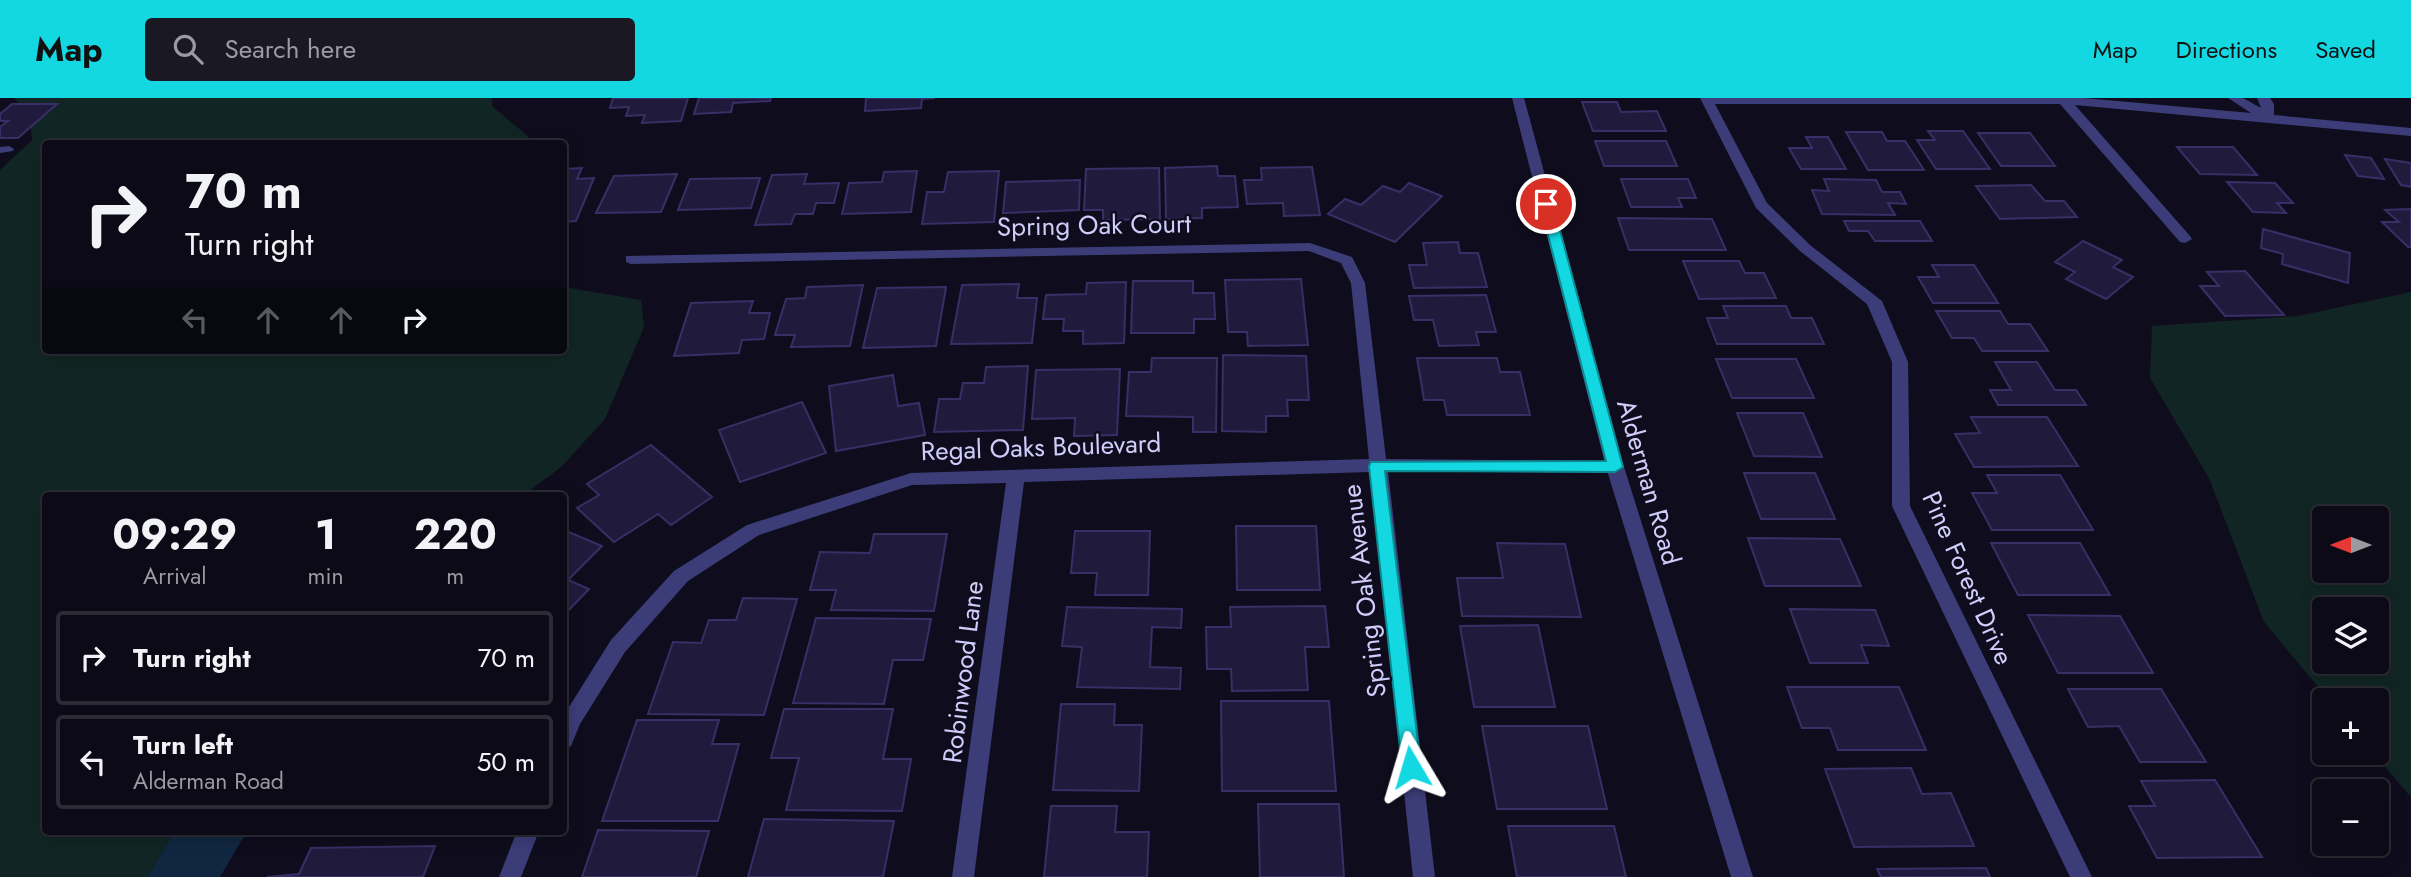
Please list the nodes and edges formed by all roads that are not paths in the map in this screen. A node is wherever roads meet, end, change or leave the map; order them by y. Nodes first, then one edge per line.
1 (1518, 98) edge
2 (2234, 98) edge
3 (2263, 98) edge
4 (1706, 99) edge
5 (2063, 99) edge
6 (2267, 117) junction
7 (2411, 132) edge
8 (2185, 239) dead end
9 (631, 259) dead end
10 (1376, 466) junction
11 (1615, 467) junction
12 (1016, 475) junction
13 (567, 732) edge
14 (526, 835) edge
15 (510, 877) edge
16 (963, 877) edge
17 (1424, 877) edge
18 (1742, 877) edge
19 (2081, 877) edge

1 - 11 street, Alderman Road
2 - 6 street
3 - 6 street
4 - 5 street
4 - 19 street, Pine Forest Drive
5 - 6 street
5 - 8 street
6 - 7 street
9 - 10 street, Spring Oak Court
10 - 11 street, Regal Oaks Boulevard
10 - 12 street, Regal Oaks Boulevard
10 - 17 street, Spring Oak Avenue
11 - 18 street, Alderman Road
12 - 13 street, Regal Oaks Boulevard
12 - 16 street, Robinwood Lane
14 - 15 street

